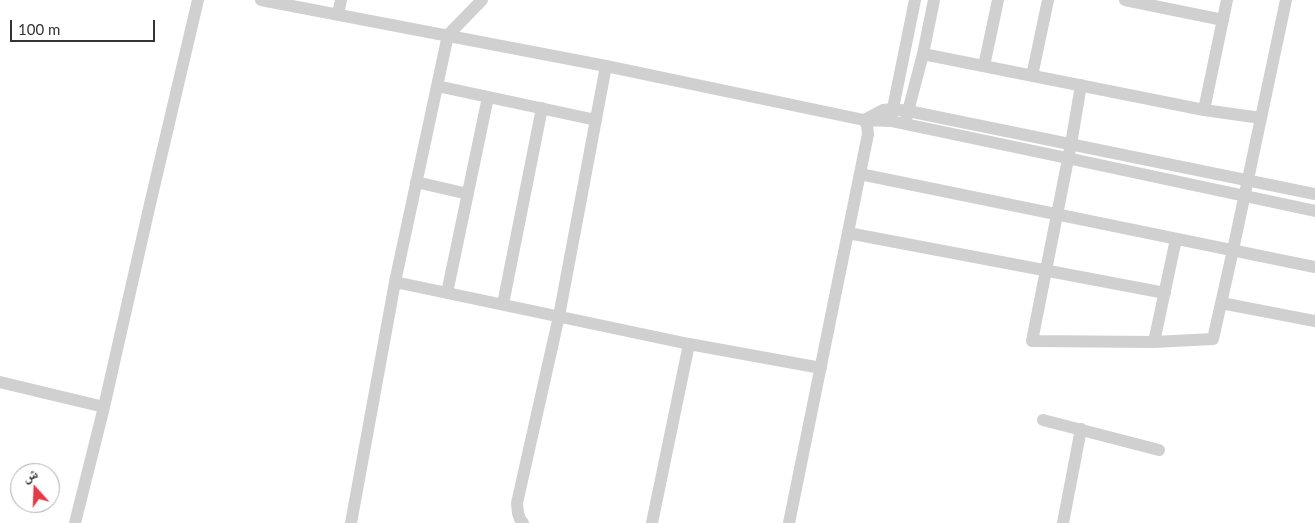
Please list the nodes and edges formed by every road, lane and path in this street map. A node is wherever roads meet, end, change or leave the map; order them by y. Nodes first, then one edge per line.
1 (198, 0) edge
2 (261, 0) edge
3 (341, 0) edge
4 (482, 0) edge
5 (915, 0) edge
6 (934, 0) edge
7 (998, 0) edge
8 (1048, 0) edge
9 (1125, 0) edge
10 (1227, 0) edge
11 (1286, 0) edge
12 (317, 5) edge
13 (338, 14) junction
14 (1223, 20) junction
15 (448, 35) junction
16 (923, 54) junction
17 (606, 66) junction
18 (984, 66) junction
19 (1032, 76) junction
20 (437, 86) junction
21 (1081, 86) junction
22 (488, 97) junction
23 (542, 108) junction
24 (1204, 110) junction
25 (908, 111) junction
26 (892, 115) junction
27 (1261, 118) junction
28 (596, 120) junction
29 (864, 120) junction
30 (904, 124) junction
31 (1071, 144) junction
32 (1068, 158) junction
33 (860, 174) junction
34 (1248, 180) junction
35 (416, 182) junction
36 (468, 194) junction
37 (1315, 194) edge
38 (1244, 195) junction
39 (1315, 211) edge
40 (1057, 214) junction
41 (848, 233) junction
42 (1176, 239) junction
43 (1233, 250) junction
44 (1315, 267) edge
45 (1045, 271) junction
46 (395, 282) junction
47 (448, 293) junction
48 (1165, 293) junction
49 (1221, 303) junction
50 (503, 304) junction
51 (559, 316) junction
52 (1315, 321) edge
53 (1154, 342) junction
54 (689, 344) junction
55 (821, 368) junction
56 (0, 382) edge
57 (104, 407) junction
58 (1043, 420) dead end
59 (1081, 429) junction
60 (1159, 450) dead end
61 (75, 523) edge
62 (351, 523) edge
63 (523, 523) edge
64 (652, 523) edge
65 (789, 523) edge
66 (1063, 523) edge

1 - 57 street
2 - 12 street
3 - 13 street
4 - 15 street
5 - 26 street
6 - 16 street
7 - 18 street
8 - 19 street
9 - 14 street
10 - 14 street
11 - 27 street
12 - 13 street
13 - 15 street
14 - 24 street
15 - 17 street
15 - 20 street
16 - 18 street
16 - 25 street
17 - 28 street
17 - 29 street
18 - 19 street
19 - 21 street
20 - 22 street
20 - 35 street
21 - 24 street
21 - 31 street
22 - 23 street
22 - 36 street
23 - 28 street
23 - 50 street
24 - 27 street
25 - 26 street
25 - 30 street
25 - 31 street
26 - 29 street
26 - 30 street
27 - 34 street
28 - 51 street
29 - 33 street
30 - 32 street
31 - 32 street
31 - 34 street
32 - 38 street
32 - 40 street
33 - 40 street
33 - 41 street
34 - 37 street
34 - 38 street
35 - 36 street
35 - 46 street
36 - 47 street
38 - 39 street
38 - 43 street
40 - 42 street
40 - 45 street
41 - 45 street
41 - 55 street
42 - 43 street
42 - 48 street
43 - 44 street
43 - 49 street
45 - 48 street
45 - 53 street
46 - 47 street
46 - 62 street
47 - 50 street
48 - 53 street
49 - 52 street
49 - 53 street
50 - 51 street
51 - 54 street
51 - 63 street
54 - 55 street
54 - 64 street
55 - 65 street
56 - 57 street
57 - 61 street
58 - 59 street
59 - 60 street
59 - 66 street

